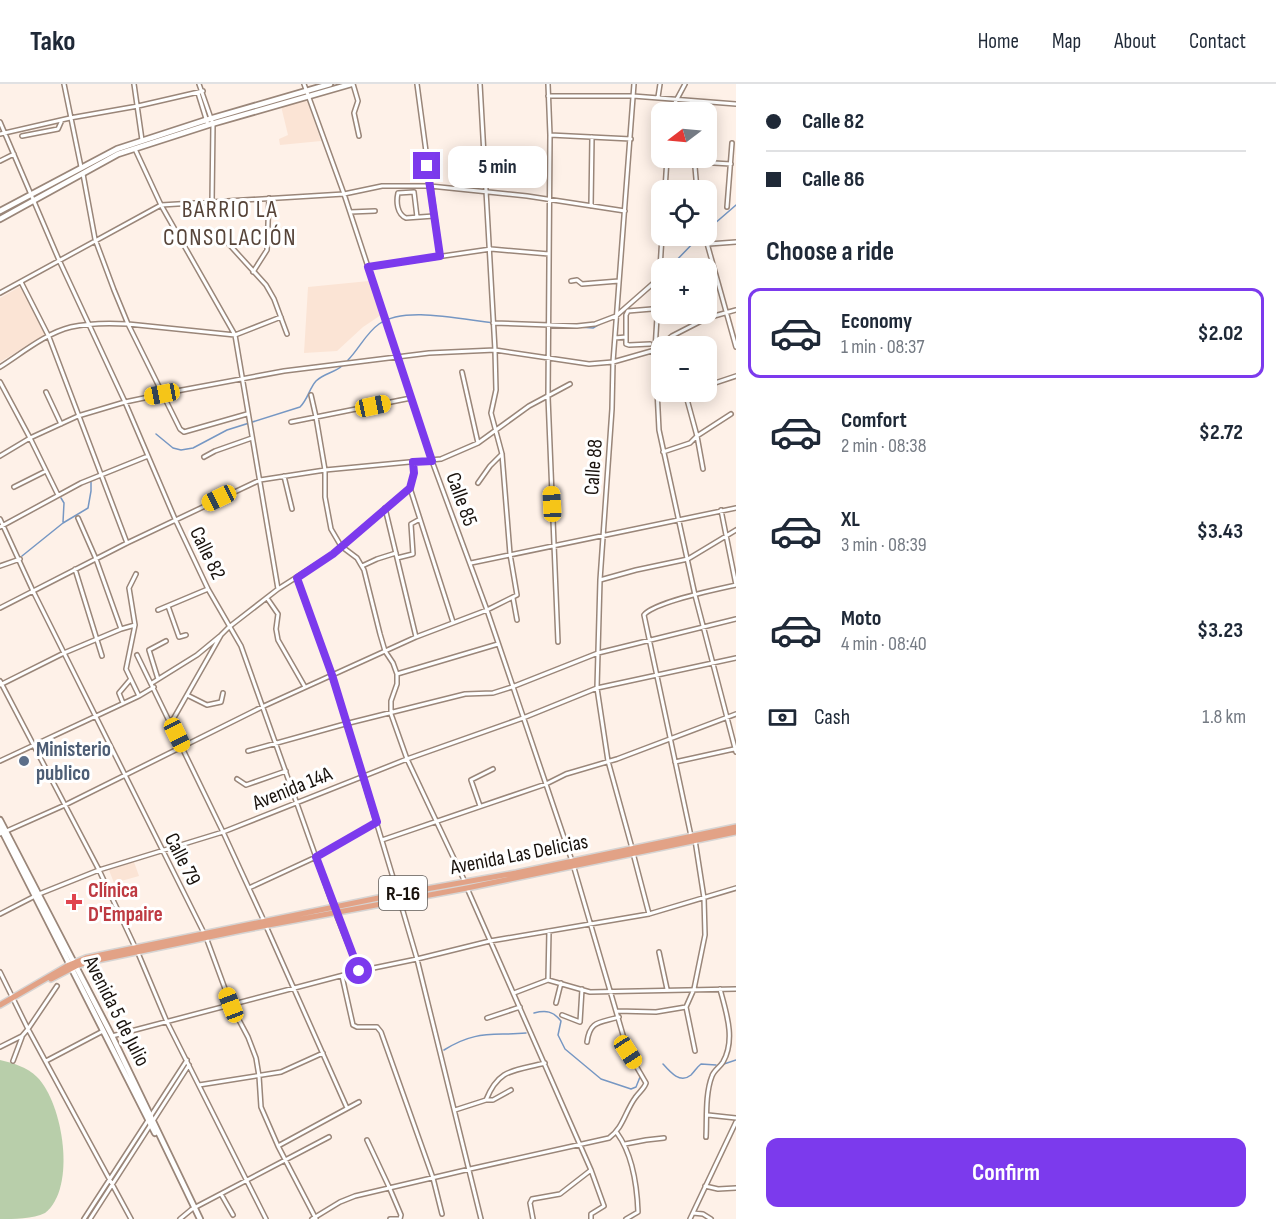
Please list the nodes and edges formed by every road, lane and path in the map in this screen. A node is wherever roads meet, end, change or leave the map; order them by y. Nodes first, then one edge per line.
1 (64, 84) edge
2 (134, 84) edge
3 (199, 84) edge
4 (304, 84) edge
5 (330, 84) edge
6 (352, 84) edge
7 (417, 84) edge
8 (480, 84) edge
9 (548, 84) edge
10 (634, 84) edge
11 (660, 84) edge
12 (685, 84) edge
13 (203, 91) junction
14 (198, 92) junction
15 (308, 93) junction
16 (548, 96) junction
17 (633, 96) junction
18 (658, 97) junction
19 (679, 98) junction
20 (676, 102) edge
21 (736, 104) edge
22 (138, 106) junction
23 (70, 118) junction
24 (62, 120) junction
25 (0, 122) edge
26 (210, 122) junction
27 (4, 132) junction
28 (0, 134) edge
29 (550, 135) junction
30 (21, 136) dead end
31 (359, 136) dead end
32 (592, 137) junction
33 (631, 139) junction
34 (142, 140) junction
35 (732, 142) dead end
36 (135, 148) junction
37 (14, 154) junction
38 (0, 161) edge
39 (731, 164) junction
40 (81, 167) junction
41 (83, 174) junction
42 (697, 180) edge
43 (430, 186) junction
44 (488, 192) junction
45 (31, 194) junction
46 (344, 194) junction
47 (269, 198) junction
48 (549, 200) junction
49 (33, 201) junction
50 (212, 202) junction
51 (161, 205) junction
52 (591, 206) junction
53 (728, 207) dead end
54 (0, 211) edge
55 (375, 211) dead end
56 (625, 211) junction
57 (350, 212) junction
58 (434, 216) junction
59 (417, 217) junction
60 (0, 219) edge
61 (95, 239) junction
62 (226, 241) dead end
63 (736, 242) edge
64 (717, 243) edge
65 (709, 246) edge
66 (491, 249) junction
67 (549, 254) junction
68 (440, 256) junction
69 (60, 260) junction
70 (368, 267) junction
71 (254, 272) junction
72 (571, 280) dead end
73 (619, 281) junction
74 (21, 282) junction
75 (651, 285) edge
76 (0, 293) edge
77 (651, 309) edge
78 (736, 310) edge
79 (726, 312) junction
80 (717, 315) edge
81 (616, 316) junction
82 (280, 318) junction
83 (493, 323) junction
84 (128, 324) junction
85 (549, 324) junction
86 (695, 324) edge
87 (90, 325) junction
88 (287, 333) dead end
89 (235, 335) junction
90 (672, 336) edge
91 (49, 337) junction
92 (626, 337) junction
93 (615, 338) junction
94 (650, 344) dead end
95 (736, 347) edge
96 (495, 350) junction
97 (651, 351) edge
98 (396, 356) junction
99 (548, 356) junction
100 (613, 362) junction
101 (0, 366) edge
102 (462, 372) dead end
103 (736, 376) edge
104 (241, 378) junction
105 (0, 382) edge
106 (717, 382) edge
107 (570, 384) dead end
108 (46, 392) dead end
109 (162, 394) junction
110 (311, 394) dead end
111 (548, 397) junction
112 (411, 398) junction
113 (125, 402) junction
114 (658, 402) edge
115 (688, 402) edge
116 (247, 414) junction
117 (732, 414) dead end
118 (78, 416) junction
119 (316, 417) junction
120 (291, 422) dead end
121 (61, 424) junction
122 (496, 431) junction
123 (697, 436) junction
124 (30, 438) junction
125 (252, 438) junction
126 (478, 443) junction
127 (663, 452) junction
128 (502, 454) junction
129 (0, 456) edge
130 (148, 456) junction
131 (204, 457) dead end
132 (432, 461) junction
133 (413, 462) junction
134 (703, 469) dead end
135 (325, 470) junction
136 (46, 471) junction
137 (101, 475) junction
138 (284, 476) junction
139 (260, 480) junction
140 (478, 483) dead end
141 (14, 487) dead end
142 (410, 488) junction
143 (58, 495) junction
144 (292, 508) dead end
145 (386, 508) junction
146 (736, 508) edge
147 (721, 510) junction
148 (78, 518) dead end
149 (0, 519) edge
150 (176, 519) junction
151 (420, 519) junction
152 (678, 519) junction
153 (2, 526) edge
154 (736, 530) edge
155 (603, 535) junction
156 (726, 537) junction
157 (127, 543) junction
158 (341, 546) junction
159 (554, 546) junction
160 (510, 554) junction
161 (397, 556) junction
162 (20, 559) junction
163 (96, 559) junction
164 (688, 559) junction
165 (736, 559) edge
166 (731, 560) junction
167 (470, 563) junction
168 (0, 566) edge
169 (362, 566) junction
170 (75, 569) junction
171 (136, 573) dead end
172 (297, 578) junction
173 (600, 580) junction
174 (736, 585) edge
175 (208, 589) junction
176 (278, 589) junction
177 (33, 591) junction
178 (695, 595) junction
179 (267, 598) junction
180 (513, 598) junction
181 (168, 606) junction
182 (0, 608) edge
183 (158, 610) dead end
184 (487, 610) junction
185 (736, 619) edge
186 (517, 620) dead end
187 (453, 622) junction
188 (135, 625) junction
189 (705, 626) junction
190 (229, 627) junction
191 (121, 628) junction
192 (186, 635) dead end
193 (221, 635) junction
194 (416, 637) junction
195 (96, 639) junction
196 (651, 639) junction
197 (166, 641) dead end
198 (558, 642) dead end
199 (498, 644) junction
200 (385, 651) junction
201 (64, 653) junction
202 (598, 653) junction
203 (137, 655) dead end
204 (102, 656) dead end
205 (736, 658) edge
206 (713, 663) junction
207 (397, 674) junction
208 (332, 675) junction
209 (657, 675) junction
210 (158, 679) junction
211 (130, 680) junction
212 (152, 683) junction
213 (1, 684) edge
214 (154, 687) junction
215 (305, 687) junction
216 (512, 687) junction
217 (597, 688) junction
218 (223, 693) dead end
219 (187, 695) junction
220 (139, 696) junction
221 (123, 703) junction
222 (264, 705) junction
223 (391, 714) junction
224 (736, 714) edge
225 (95, 715) junction
226 (727, 717) junction
227 (523, 718) junction
228 (171, 723) junction
229 (345, 724) junction
230 (670, 739) junction
231 (32, 744) junction
232 (277, 744) junction
233 (183, 746) junction
234 (736, 750) edge
235 (248, 751) dead end
236 (407, 759) junction
237 (0, 761) edge
238 (608, 761) junction
239 (675, 762) junction
240 (493, 769) dead end
241 (286, 771) junction
242 (125, 774) junction
243 (363, 776) junction
244 (237, 779) dead end
245 (546, 784) junction
246 (297, 803) junction
247 (65, 805) junction
248 (480, 806) junction
249 (0, 820) edge
250 (436, 820) junction
251 (377, 822) junction
252 (736, 826) edge
253 (2, 832) edge
254 (223, 832) junction
255 (736, 834) edge
256 (693, 838) junction
257 (382, 840) junction
258 (162, 851) junction
259 (632, 851) junction
260 (316, 857) junction
261 (573, 863) junction
262 (99, 870) junction
263 (466, 885) junction
264 (249, 888) junction
265 (736, 888) edge
266 (398, 894) junction
267 (37, 895) junction
268 (704, 898) junction
269 (400, 901) junction
270 (335, 911) junction
271 (0, 914) edge
272 (649, 914) junction
273 (265, 923) junction
274 (592, 924) junction
275 (549, 931) junction
276 (205, 935) junction
277 (490, 941) junction
278 (136, 949) junction
279 (659, 952) dead end
280 (417, 959) junction
281 (73, 965) junction
282 (359, 971) junction
283 (0, 972) edge
284 (342, 976) junction
285 (548, 980) junction
286 (561, 983) junction
287 (57, 986) dead end
288 (292, 987) junction
289 (667, 989) junction
290 (694, 989) junction
291 (720, 989) junction
292 (736, 989) edge
293 (582, 990) junction
294 (611, 990) junction
295 (514, 993) junction
296 (12, 998) junction
297 (556, 1003) dead end
298 (231, 1005) junction
299 (0, 1006) edge
300 (520, 1007) junction
301 (686, 1007) junction
302 (617, 1011) junction
303 (562, 1015) dead end
304 (618, 1017) junction
305 (488, 1018) dead end
306 (167, 1022) junction
307 (28, 1029) junction
308 (104, 1030) junction
309 (736, 1031) edge
310 (731, 1032) junction
311 (22, 1036) junction
312 (111, 1036) junction
313 (587, 1042) dead end
314 (0, 1047) edge
315 (695, 1051) dead end
316 (323, 1053) junction
317 (187, 1060) junction
318 (13, 1061) dead end
319 (46, 1061) junction
320 (545, 1063) junction
321 (189, 1065) junction
322 (260, 1076) junction
323 (199, 1085) junction
324 (511, 1090) dead end
325 (486, 1100) junction
326 (359, 1102) dead end
327 (348, 1108) junction
328 (455, 1110) junction
329 (707, 1114) junction
330 (150, 1119) junction
331 (736, 1120) edge
332 (616, 1133) junction
333 (329, 1137) dead end
334 (706, 1137) dead end
335 (664, 1138) dead end
336 (367, 1140) dead end
337 (625, 1144) junction
338 (580, 1145) junction
339 (278, 1146) junction
340 (286, 1161) junction
341 (470, 1168) junction
342 (591, 1170) junction
343 (433, 1178) junction
344 (110, 1179) junction
345 (246, 1181) junction
346 (112, 1184) junction
347 (705, 1186) junction
348 (736, 1188) edge
349 (390, 1189) junction
350 (221, 1194) junction
351 (193, 1208) junction
352 (693, 1213) junction
353 (232, 1215) dead end
354 (442, 1215) dead end
355 (314, 1218) edge
356 (84, 1219) edge
357 (90, 1219) edge
358 (131, 1219) edge
359 (180, 1219) edge
360 (198, 1219) edge
361 (266, 1219) edge
362 (390, 1219) edge
363 (481, 1219) edge
364 (533, 1219) edge
365 (591, 1219) edge
366 (626, 1219) edge
367 (690, 1219) edge
368 (711, 1219) edge

1 - 23 street
2 - 22 street
3 - 13 street
4 - 15 street, Calle 85
5 - 15 street
6 - 15 street
6 - 31 street
7 - 43 street
8 - 44 street
9 - 16 street
10 - 17 street, Calle 88
11 - 18 street
12 - 19 street
13 - 14 street
13 - 26 street
14 - 22 street
14 - 26 street
15 - 26 street
15 - 46 street, Calle 85
16 - 17 street
16 - 29 street
17 - 18 street
17 - 33 street, Calle 88
18 - 19 street
19 - 20 street
19 - 21 street
22 - 23 street
22 - 34 street
23 - 24 street
23 - 40 street
24 - 27 street
24 - 30 street
25 - 27 street, Calle 82
26 - 34 street
26 - 36 street
26 - 50 street
27 - 28 street
27 - 37 street, Calle 82
29 - 32 street
29 - 48 street
32 - 33 street
32 - 52 street
33 - 56 street, Calle 88
34 - 40 street
35 - 39 street
36 - 41 street
36 - 51 street
37 - 38 street
37 - 45 street, Calle 82
39 - 42 street
39 - 53 street
40 - 45 street
41 - 49 street
41 - 61 street
43 - 44 street
43 - 46 street
43 - 58 street
44 - 48 street
44 - 66 street
45 - 49 street, Calle 82
45 - 54 street
46 - 47 street
46 - 57 street, Calle 85
47 - 50 street
47 - 71 street
48 - 52 street
48 - 67 street
49 - 60 street
49 - 69 street, Calle 82
50 - 51 street
51 - 61 street
51 - 89 street
52 - 56 street
55 - 57 street
56 - 73 street, Calle 88
57 - 70 street, Calle 85
58 - 59 street
58 - 68 street
59 - 59 street
61 - 69 street
61 - 84 street
62 - 71 street
63 - 64 street
65 - 79 street
66 - 67 street
66 - 68 street
66 - 83 street
67 - 85 street
68 - 70 street
69 - 74 street
69 - 87 street, Calle 82
70 - 98 street, Calle 85
71 - 82 street
72 - 73 street
73 - 81 street, Calle 88
74 - 76 street
74 - 91 street
75 - 81 street
77 - 92 street
78 - 79 street
79 - 80 street
79 - 95 street
81 - 85 street
81 - 93 street, Calle 88
82 - 88 street
82 - 89 street
83 - 85 street
83 - 96 street
84 - 87 street
84 - 89 street
84 - 109 street
85 - 99 street
86 - 90 street
87 - 91 street
87 - 113 street, Calle 82
89 - 104 street
91 - 101 street
91 - 118 street
92 - 93 street
92 - 94 street
93 - 100 street, Calle 88
96 - 98 street
96 - 99 street
96 - 122 street
97 - 100 street
98 - 104 street
98 - 112 street, Calle 85
99 - 100 street
99 - 111 street
100 - 155 street, Calle 88
102 - 126 street
103 - 106 street
104 - 109 street
104 - 116 street
105 - 124 street
107 - 111 street
108 - 121 street
109 - 113 street
109 - 116 street
110 - 119 street
111 - 122 street
111 - 159 street
112 - 119 street
112 - 132 street, Calle 85
113 - 118 street
113 - 130 street, Calle 82
114 - 127 street
115 - 123 street
116 - 125 street
117 - 123 street
118 - 121 street
118 - 137 street
119 - 120 street
119 - 135 street
121 - 124 street
122 - 126 street
122 - 128 street
123 - 127 street
123 - 134 street
124 - 129 street
124 - 136 street
125 - 131 street
125 - 139 street
126 - 132 street
127 - 152 street
128 - 140 street
128 - 160 street
130 - 137 street
130 - 150 street, Calle 82
132 - 133 street
132 - 167 street, Calle 85
133 - 135 street
133 - 142 street
135 - 138 street
135 - 158 street
136 - 141 street
136 - 143 street
137 - 143 street
137 - 157 street
138 - 139 street
138 - 144 street
139 - 150 street
139 - 176 street
142 - 145 street
142 - 151 street
143 - 153 street
145 - 158 street
145 - 161 street
146 - 147 street
147 - 152 street
147 - 156 street
148 - 163 street
149 - 153 street, Calle 79
150 - 157 street
150 - 175 street, Calle 82
151 - 161 street
151 - 187 street
152 - 155 street
152 - 164 street
153 - 162 street, Calle 79
154 - 156 street
155 - 159 street
155 - 173 street, Calle 88
156 - 164 street
156 - 166 street
157 - 163 street
158 - 169 street
158 - 172 street
159 - 160 street
159 - 198 street
160 - 167 street
160 - 180 street
161 - 169 street
161 - 194 street
162 - 168 street
162 - 177 street, Calle 79
163 - 170 street
163 - 191 street
164 - 173 street
164 - 178 street
165 - 166 street
166 - 174 street
167 - 184 street, Calle 85
169 - 200 street
170 - 177 street
170 - 195 street
171 - 188 street
172 - 176 street
172 - 208 street
173 - 202 street, Calle 88
174 - 178 street
175 - 181 street
175 - 190 street, Calle 82
176 - 179 street
177 - 182 street
177 - 201 street, Calle 79
178 - 189 street
178 - 196 street
179 - 190 street
179 - 215 street
180 - 184 street
180 - 186 street
181 - 183 street
181 - 192 street
184 - 187 street
184 - 199 street, Calle 85
185 - 189 street
187 - 194 street
188 - 191 street
188 - 211 street
189 - 196 street
189 - 206 street
190 - 193 street
190 - 222 street, Calle 82
191 - 195 street
193 - 210 street
193 - 219 street
194 - 200 street
195 - 201 street
195 - 204 street
196 - 202 street
196 - 209 street
197 - 210 street
199 - 207 street
199 - 216 street, Calle 85
200 - 207 street
200 - 208 street
201 - 213 street
201 - 225 street, Calle 79
202 - 216 street
202 - 217 street, Calle 88
203 - 212 street
205 - 206 street, Avenida 14A
206 - 209 street, Avenida 14A
206 - 226 street
207 - 223 street
208 - 215 street
208 - 229 street
209 - 217 street, Avenida 14A
209 - 230 street
210 - 212 street
211 - 220 street
211 - 221 street
212 - 214 street
213 - 231 street
214 - 220 street
214 - 228 street
215 - 222 street
216 - 223 street
216 - 227 street, Calle 85
217 - 227 street, Avenida 14A
217 - 238 street, Calle 88
218 - 219 street
219 - 228 street
220 - 221 street
221 - 225 street
222 - 232 street, Calle 82
222 - 233 street
223 - 229 street
223 - 236 street
224 - 226 street
225 - 231 street
225 - 242 street, Calle 79
226 - 230 street
226 - 234 street
227 - 236 street, Avenida 14A
227 - 245 street, Calle 85
228 - 233 street
229 - 232 street
229 - 243 street
230 - 238 street
230 - 239 street
231 - 237 street
231 - 247 street
232 - 235 street
232 - 241 street, Calle 82
233 - 242 street
233 - 254 street
234 - 239 street
236 - 243 street, Avenida 14A
236 - 250 street
238 - 245 street
238 - 259 street, Calle 88
239 - 256 street
240 - 248 street
241 - 244 street
241 - 246 street, Calle 82
242 - 247 street
242 - 258 street, Calle 79
243 - 246 street, Avenida 14A
243 - 251 street
245 - 248 street
245 - 261 street, Calle 85
246 - 254 street, Avenida 14A
246 - 260 street, Calle 82
247 - 253 street
247 - 262 street
248 - 250 street
249 - 253 street, Avenida 5 de Julio
250 - 257 street
250 - 263 street
251 - 257 street
251 - 260 street
252 - 256 main road, R-16
253 - 267 street, Avenida 5 de Julio
254 - 258 street, Avenida 14A
254 - 264 street
255 - 256 main road, R-16
256 - 259 main road, R-16
256 - 268 street
257 - 266 street
258 - 262 street, Avenida 14A
258 - 276 street, Calle 79
259 - 261 main road, R-16
259 - 272 street, Calle 88
260 - 264 street
260 - 270 street, Calle 82
261 - 263 main road, R-16
261 - 274 street, Calle 85
262 - 267 street, Avenida 14A
262 - 278 street
263 - 266 main road, Avenida Las Delicias / R-16
263 - 269 main road, R-16
263 - 277 street
264 - 273 street
265 - 268 street
266 - 270 main road, Avenida Las Delicias / R-16
267 - 271 street, Avenida 14A
267 - 281 street, Avenida 5 de Julio
268 - 272 street
268 - 290 street
269 - 270 main road, R-16
269 - 280 street
270 - 273 main road, R-16
270 - 282 street, Calle 82
272 - 274 street
273 - 276 main road, R-16
273 - 288 street
274 - 275 street
274 - 294 street, Calle 85
275 - 277 street
275 - 285 street
276 - 278 main road, R-16
276 - 298 street, Calle 79
277 - 280 street
277 - 295 street
278 - 281 main road, R-16
278 - 306 street
279 - 289 street
280 - 282 street
280 - 328 street
281 - 296 main road, R-16
281 - 308 street, Avenida 5 de Julio
281 - 312 street, Avenida 5 de Julio
282 - 284 street
283 - 296 street
284 - 288 street
284 - 343 street
285 - 286 street
285 - 295 street
286 - 293 street
286 - 297 street
287 - 307 street
288 - 298 street
288 - 316 street
289 - 290 street
289 - 294 street
290 - 291 street
290 - 301 street
291 - 292 street
291 - 310 street
293 - 294 street
293 - 303 street
294 - 302 street, Calle 85
295 - 300 street
296 - 299 main road, R-16
296 - 307 street
298 - 306 street
298 - 322 street, Calle 79
300 - 305 street
300 - 320 street
301 - 302 street
301 - 315 street
302 - 304 street, Calle 85
304 - 313 street
304 - 332 street, Calle 85
306 - 312 street
306 - 317 street
307 - 311 street
307 - 319 street
308 - 319 street
308 - 330 street, Avenida 5 de Julio
309 - 310 street
310 - 329 street
311 - 314 street
311 - 318 street
312 - 330 street, Avenida 5 de Julio
316 - 322 street
316 - 327 street
317 - 321 street
317 - 330 street
319 - 344 street
320 - 325 street
320 - 338 street
321 - 323 street
321 - 330 street
322 - 323 street
322 - 339 street, Calle 79
323 - 345 street
324 - 325 street
325 - 328 street
326 - 327 street
327 - 339 street
328 - 341 street
329 - 331 street
329 - 334 street
330 - 344 street
330 - 346 street
330 - 351 street, Avenida 5 de Julio
331 - 347 street
332 - 337 street
332 - 338 street
333 - 340 street
335 - 337 street
336 - 349 street
337 - 366 street
338 - 341 street
338 - 342 street
339 - 340 street, Calle 79
340 - 345 street
340 - 355 street, Calle 79
341 - 343 street
341 - 363 street
342 - 364 street
342 - 365 street
343 - 349 street
343 - 354 street
344 - 346 street
344 - 356 street
345 - 350 street
345 - 361 street
346 - 357 street
346 - 358 street
347 - 348 street
347 - 352 street
349 - 355 street
349 - 362 street
350 - 351 street
350 - 353 street
351 - 359 street
351 - 360 street, Avenida 5 de Julio
352 - 367 street
352 - 368 street

